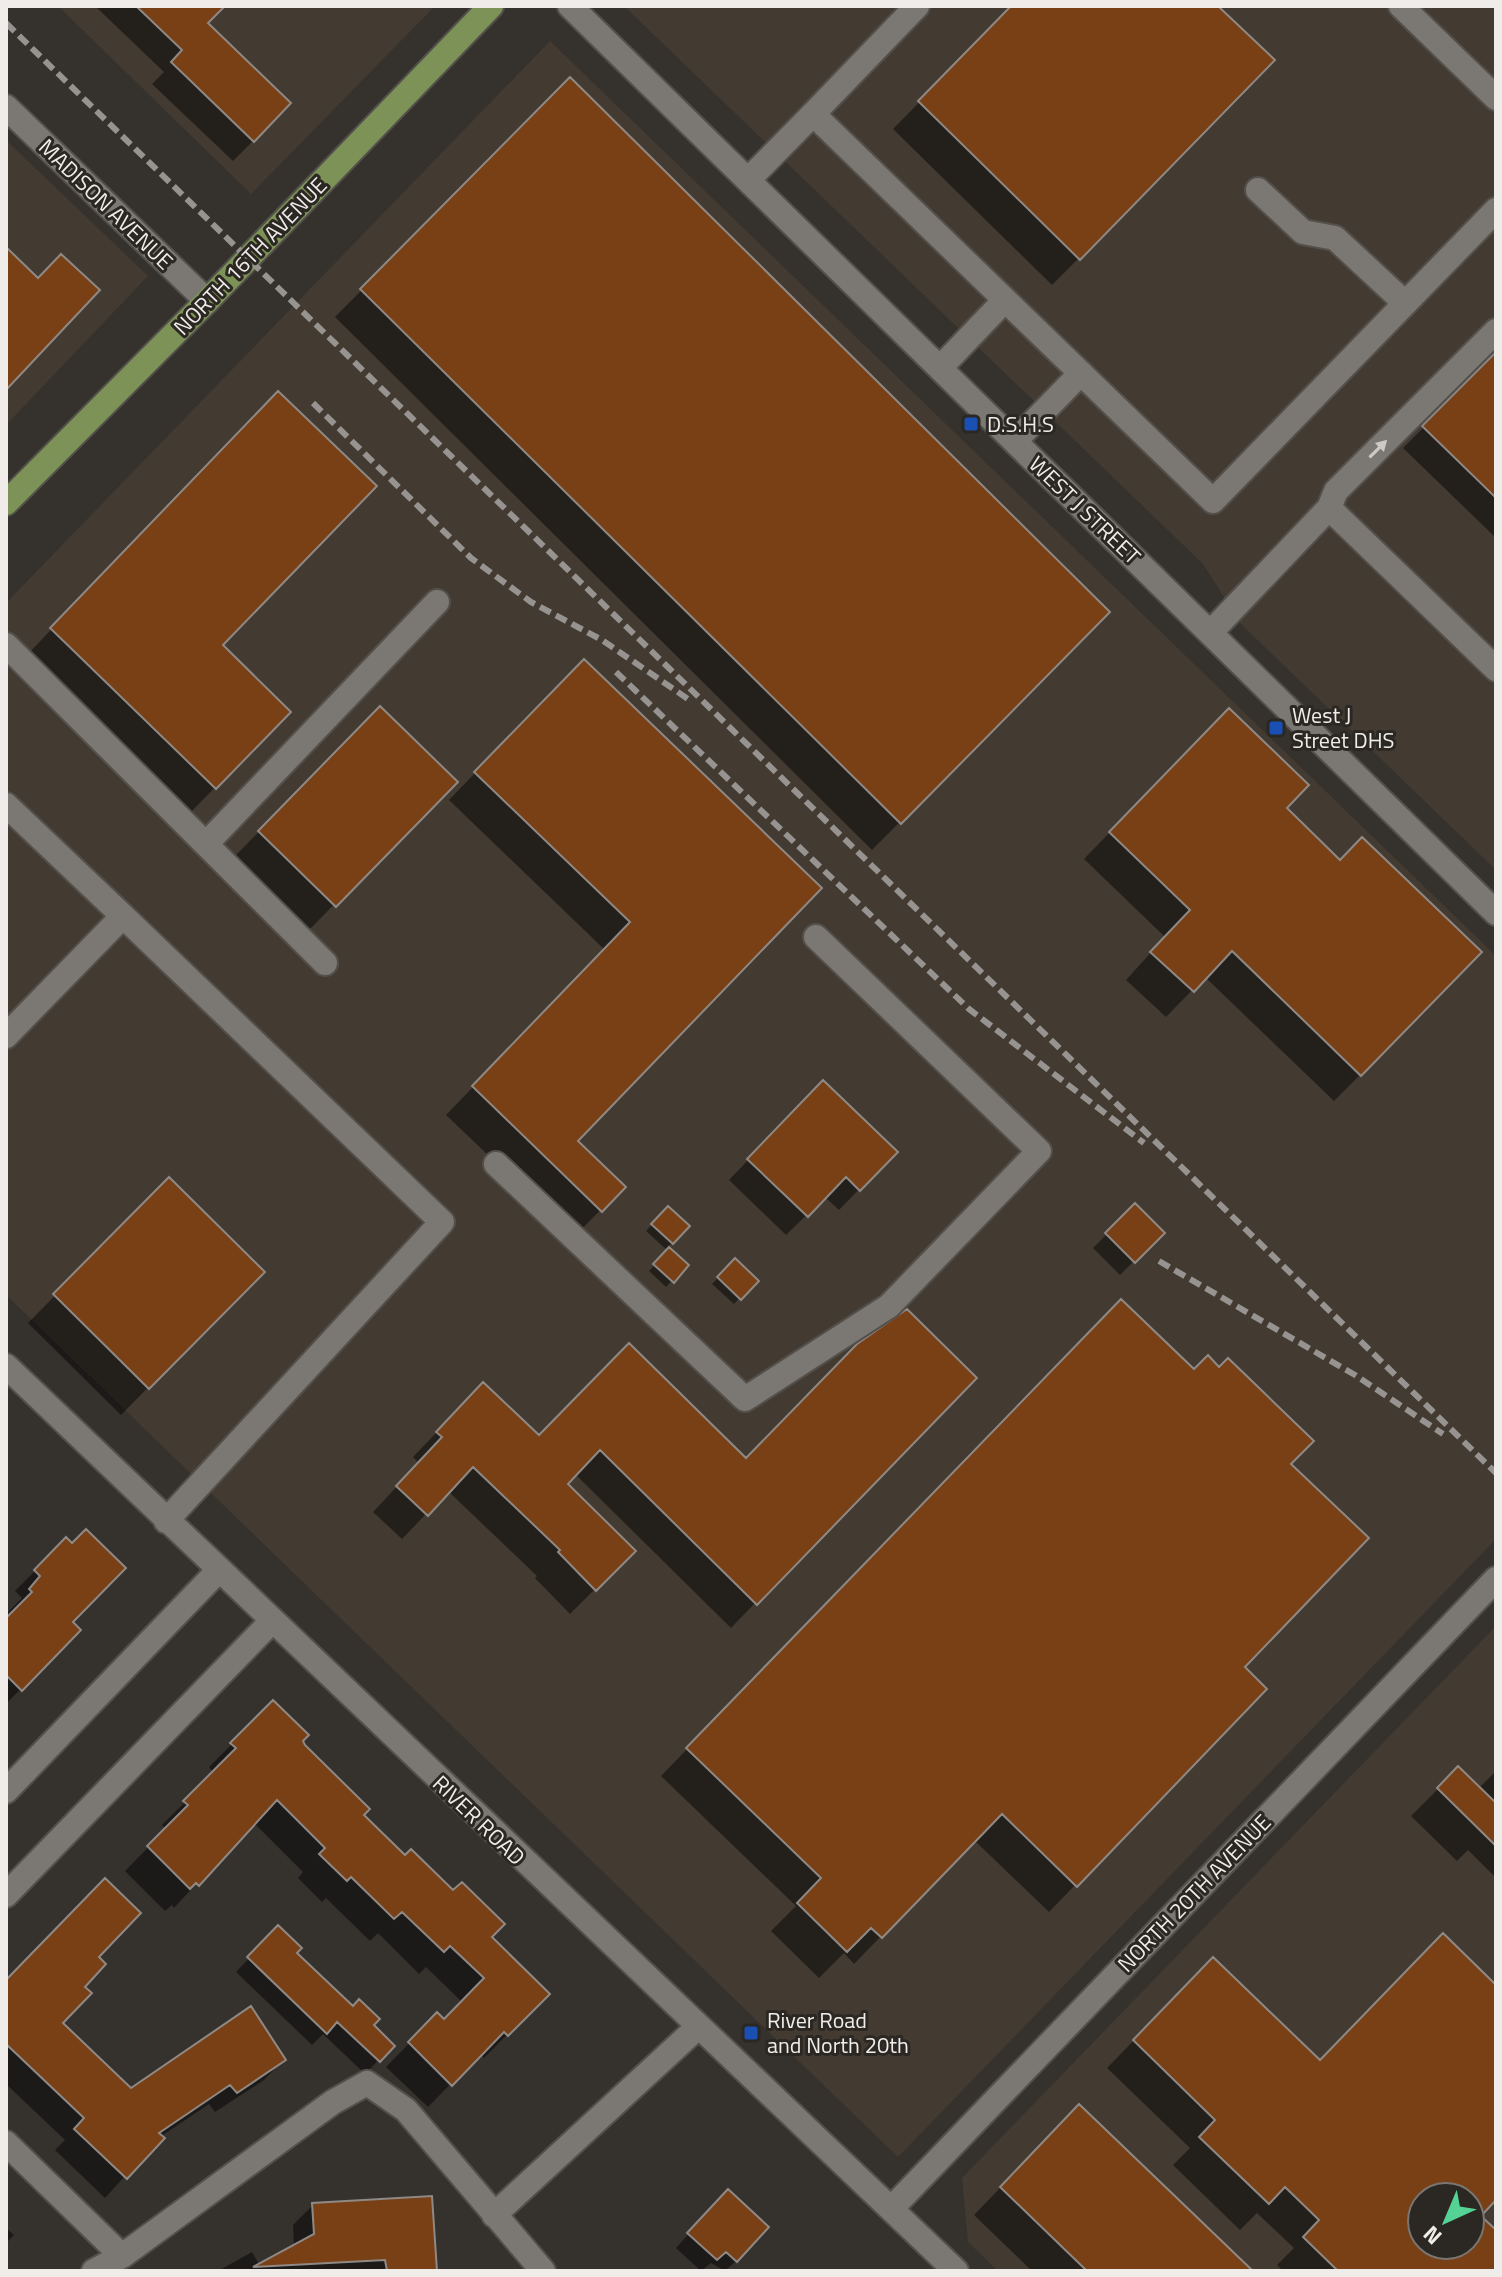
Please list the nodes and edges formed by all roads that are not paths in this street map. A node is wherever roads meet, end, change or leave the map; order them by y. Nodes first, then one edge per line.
1 (491, 6) edge
2 (570, 6) edge
3 (917, 6) edge
4 (1401, 6) edge
5 (1496, 98) edge
6 (6, 107) edge
7 (813, 114) junction
8 (748, 180) junction
9 (1258, 190) dead end
10 (1496, 210) edge
11 (1005, 300) junction
12 (207, 301) junction
13 (1405, 303) junction
14 (1496, 331) edge
15 (940, 368) junction
16 (1081, 373) junction
17 (1015, 441) junction
18 (6, 503) edge
19 (1329, 508) junction
20 (437, 602) dead end
21 (1210, 633) junction
22 (6, 645) edge
23 (1496, 669) edge
24 (6, 805) edge
25 (206, 844) junction
26 (1496, 913) edge
27 (123, 916) junction
28 (816, 937) dead end
29 (325, 963) dead end
30 (6, 1036) edge
31 (496, 1164) dead end
32 (6, 1366) edge
33 (166, 1521) junction
34 (218, 1571) junction
35 (1496, 1579) edge
36 (271, 1622) junction
37 (9, 1782) edge
38 (6, 1895) edge
39 (698, 2027) junction
40 (6, 2143) edge
41 (892, 2208) junction
42 (494, 2215) junction
43 (122, 2256) junction
44 (94, 2271) edge
45 (543, 2271) edge
46 (956, 2271) edge

1 - 12 main road, NORTH 16TH AVENUE
2 - 8 street, WEST J STREET
3 - 7 street
4 - 5 street
6 - 12 street, MADISON AVENUE
7 - 8 street
7 - 11 street
8 - 15 street, WEST J STREET
9 - 13 street
10 - 13 street
11 - 15 street
11 - 16 street
12 - 18 main road, NORTH 16TH AVENUE
13 - 16 street
19 -> 14 street
15 - 17 street, WEST J STREET
16 - 17 street
17 - 21 street, WEST J STREET
19 - 21 street
19 - 23 street
20 - 25 street
21 - 26 street, WEST J STREET
22 - 25 street
24 - 27 street
25 - 29 street
27 - 30 street
27 - 33 street
28 - 31 street
32 - 33 street, RIVER ROAD
33 - 34 street, RIVER ROAD
34 - 36 street, RIVER ROAD
34 - 37 street
35 - 41 street, NORTH 20TH AVENUE
36 - 38 street
36 - 39 street, RIVER ROAD
39 - 41 street, RIVER ROAD
39 - 42 street
40 - 43 street
41 - 46 street, RIVER ROAD
42 - 43 street
42 - 45 street
43 - 44 street

